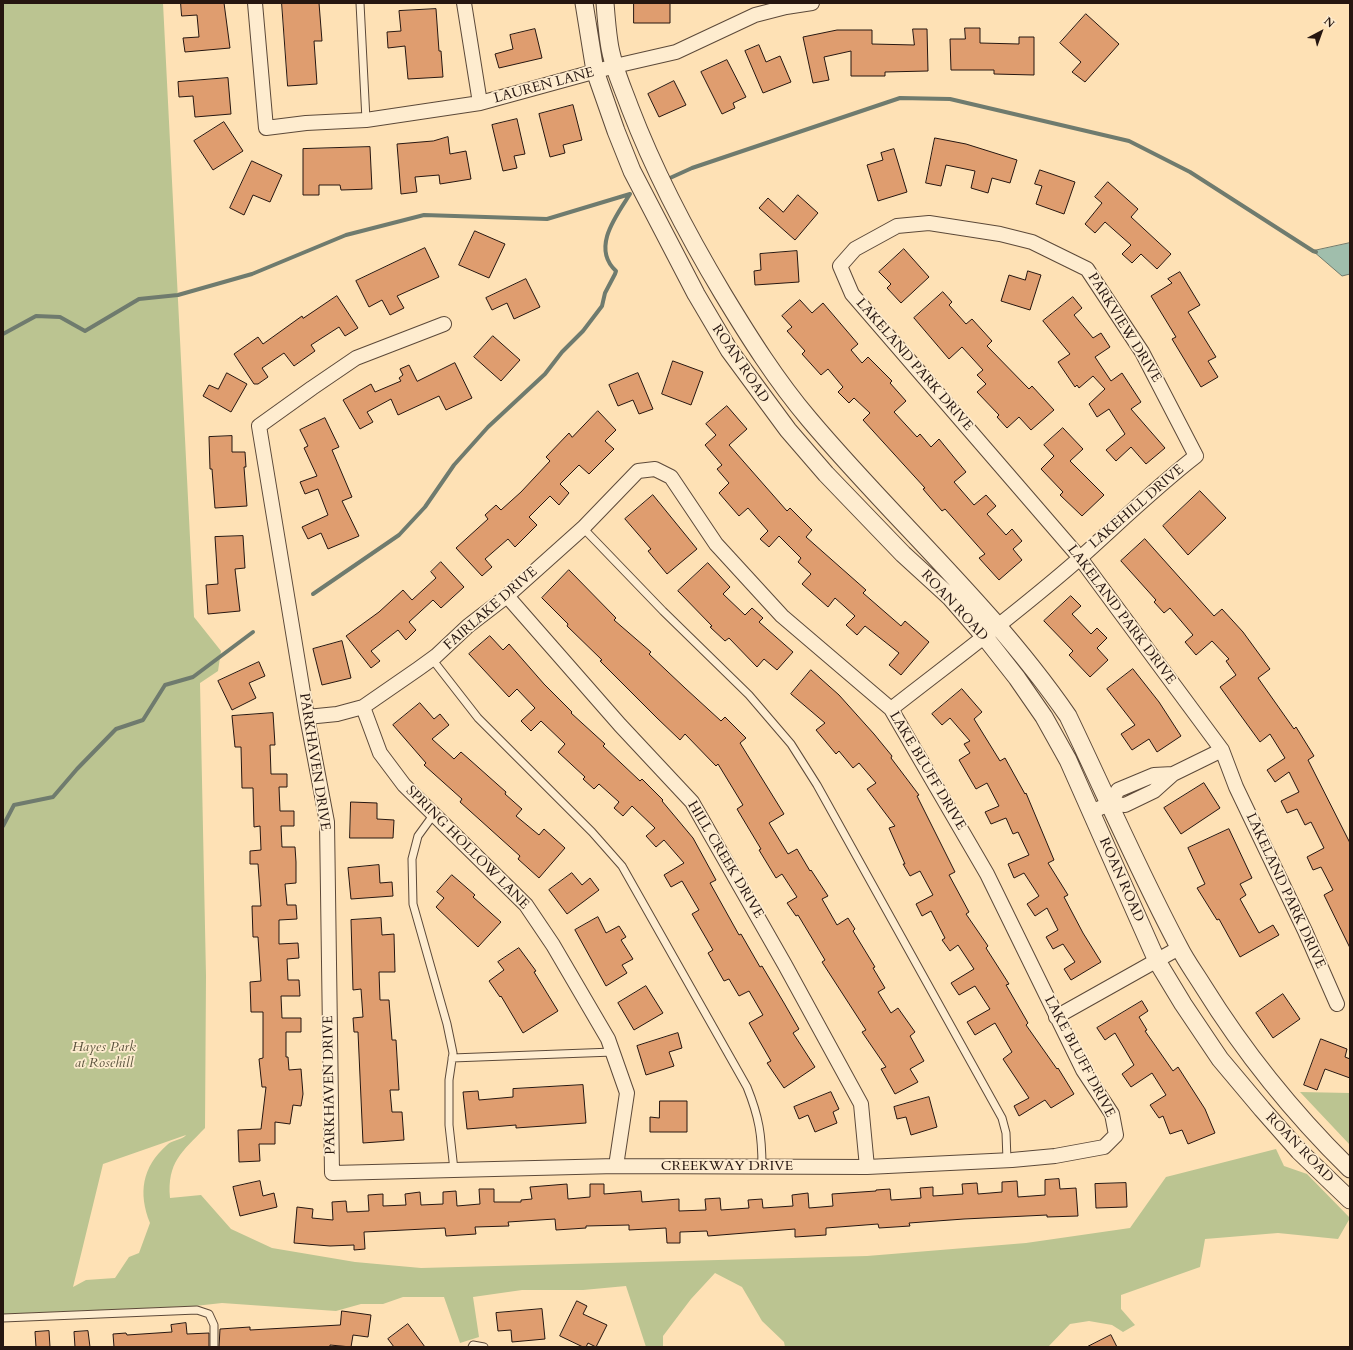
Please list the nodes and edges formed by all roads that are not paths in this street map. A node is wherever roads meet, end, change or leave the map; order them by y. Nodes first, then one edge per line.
1 (255, 3) edge
2 (360, 3) edge
3 (464, 3) edge
4 (584, 3) edge
5 (604, 3) edge
6 (812, 3) edge
7 (615, 66) junction
8 (596, 71) junction
9 (480, 103) junction
10 (366, 120) junction
11 (840, 266) joint
12 (444, 324) dead end
13 (1196, 456) joint
14 (655, 469) joint
15 (583, 528) junction
16 (1080, 558) junction
17 (508, 596) junction
18 (998, 626) junction
19 (984, 636) junction
20 (432, 659) junction
21 (363, 707) junction
22 (891, 709) junction
23 (307, 718) junction
24 (1222, 750) junction
25 (1110, 804) junction
26 (1090, 812) junction
27 (434, 814) junction
28 (1179, 948) junction
29 (1157, 961) junction
30 (1338, 1004) dead end
31 (1056, 1017) junction
32 (613, 1052) junction
33 (452, 1058) junction
34 (1116, 1136) joint
35 (1007, 1160) junction
36 (616, 1166) junction
37 (762, 1167) junction
38 (867, 1167) junction
39 (1350, 1169) edge
40 (454, 1170) junction
41 (332, 1173) joint
42 (1350, 1200) edge
43 (3, 1318) edge
44 (214, 1347) edge
45 (472, 1347) edge
46 (484, 1347) edge

1 - 10 street, LAUREN LANE
2 - 10 lane
3 - 9 street
4 - 8 street, ROAN ROAD
5 - 7 street, ROAN ROAD
6 - 7 street, LAUREN LANE
7 - 8 street, LAUREN LANE
7 - 18 street, ROAN ROAD
8 - 9 street, LAUREN LANE
8 - 19 street, ROAN ROAD
9 - 10 street, LAUREN LANE
11 - 13 street, PARKVIEW DRIVE
11 - 16 street, LAKELAND PARK DRIVE
12 - 23 street, PARKHAVEN DRIVE
13 - 16 street, LAKEHILL DRIVE
14 - 15 street, FAIRLAKE DRIVE
14 - 22 street, LAKE BLUFF DRIVE
15 - 17 street, FAIRLAKE DRIVE
15 - 35 lane
16 - 18 street, LAKEHILL DRIVE
16 - 24 street, LAKELAND PARK DRIVE
17 - 20 street, FAIRLAKE DRIVE
17 - 38 street, HILL CREEK DRIVE
18 - 19 street, LAKEHILL DRIVE
18 - 25 street, ROAN ROAD
19 - 22 street, LAKEHILL DRIVE
19 - 26 street, ROAN ROAD
20 - 21 street, FAIRLAKE DRIVE
20 - 37 lane
21 - 23 street, FAIRLAKE DRIVE
21 - 27 street, SPRING HOLLOW LANE
22 - 31 street, LAKE BLUFF DRIVE
23 - 41 street, PARKHAVEN DRIVE
24 - 25 street
24 - 30 street, LAKELAND PARK DRIVE
25 - 26 street
25 - 28 street, ROAN ROAD
26 - 29 street, ROAN ROAD
27 - 32 street, SPRING HOLLOW LANE
27 - 33 lane
28 - 29 street
28 - 39 street, ROAN ROAD
29 - 31 street
29 - 42 street, ROAN ROAD
31 - 34 street, LAKE BLUFF DRIVE
32 - 33 lane
32 - 36 street, SPRING HOLLOW LANE
33 - 40 lane
34 - 35 street, CREEKWAY DRIVE
35 - 38 street, CREEKWAY DRIVE
36 - 37 street, CREEKWAY DRIVE
36 - 40 street, CREEKWAY DRIVE
37 - 38 street, CREEKWAY DRIVE
40 - 41 street, CREEKWAY DRIVE
43 - 44 lane
45 - 46 lane

